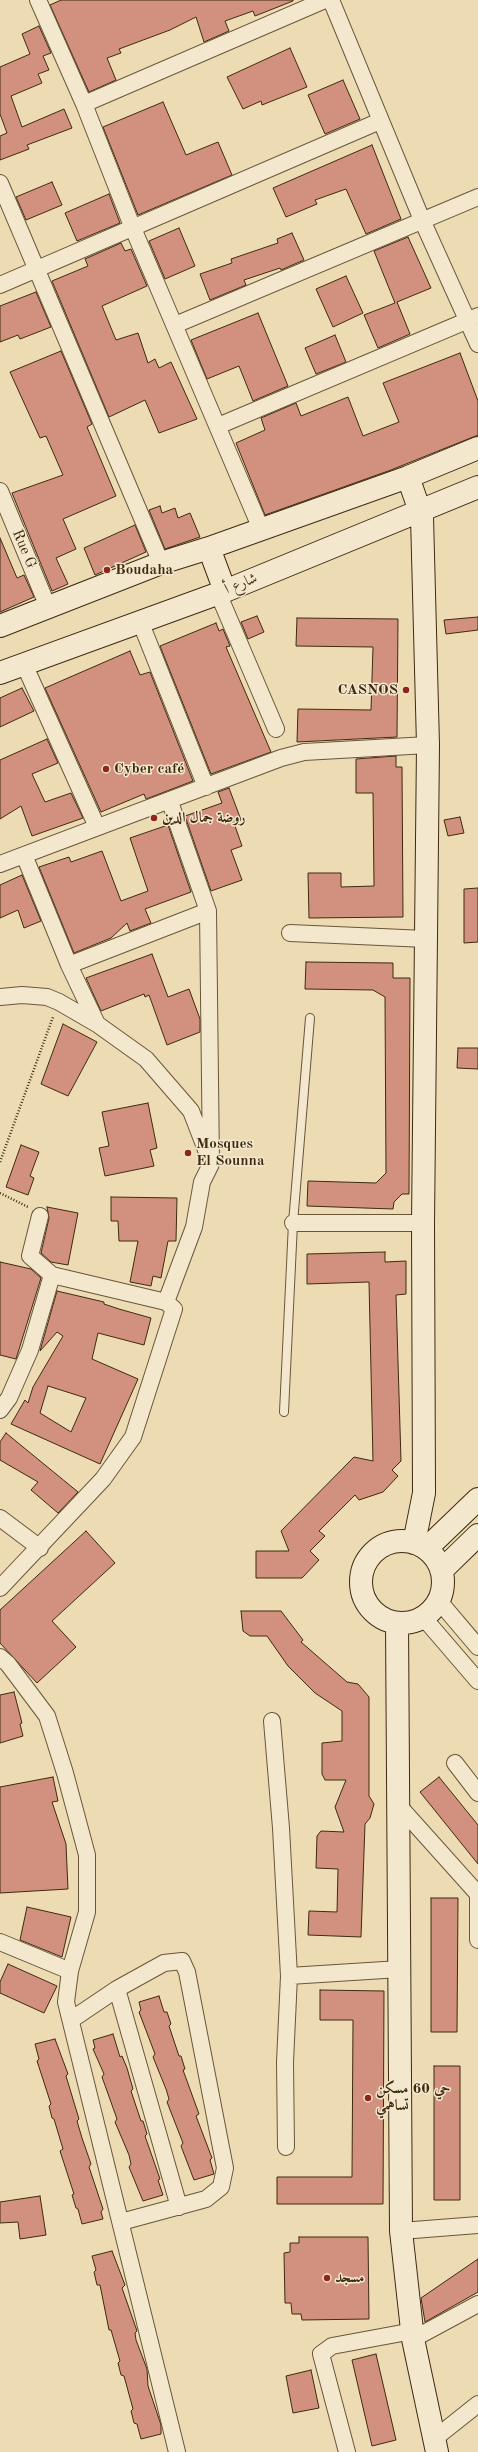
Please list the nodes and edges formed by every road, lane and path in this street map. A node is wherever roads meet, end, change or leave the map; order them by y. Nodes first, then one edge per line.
1 (38, 0) edge
2 (325, 0) edge
3 (331, 0) edge
4 (84, 104) junction
5 (380, 121) junction
6 (0, 183) edge
7 (478, 196) edge
8 (422, 220) junction
9 (132, 226) junction
10 (36, 270) junction
11 (0, 285) edge
12 (473, 318) edge
13 (174, 325) junction
14 (478, 344) edge
15 (218, 426) junction
16 (478, 448) edge
17 (408, 476) junction
18 (478, 487) edge
19 (0, 491) edge
20 (422, 510) junction
21 (261, 529) junction
22 (209, 548) junction
23 (161, 563) junction
24 (221, 592) junction
25 (48, 607) junction
26 (140, 621) junction
27 (0, 626) edge
28 (24, 664) junction
29 (0, 673) edge
30 (276, 729) dead end
31 (428, 745) junction
32 (206, 787) junction
33 (170, 802) junction
34 (97, 827) junction
35 (24, 855) junction
36 (0, 864) edge
37 (208, 911) junction
38 (290, 933) dead end
39 (426, 939) junction
40 (69, 964) junction
41 (0, 997) edge
42 (59, 1002) junction
43 (310, 1018) dead end
44 (97, 1024) junction
45 (0, 1162) edge
46 (212, 1164) junction
47 (0, 1193) edge
48 (40, 1216) joint
49 (293, 1223) junction
50 (423, 1223) junction
51 (52, 1275) junction
52 (166, 1302) junction
53 (0, 1410) edge
54 (284, 1412) dead end
55 (478, 1499) edge
56 (0, 1518) edge
57 (478, 1535) edge
58 (420, 1546) junction
59 (40, 1548) junction
60 (442, 1570) junction
61 (0, 1588) edge
62 (439, 1601) junction
63 (423, 1618) junction
64 (397, 1623) junction
65 (478, 1647) edge
66 (0, 1657) edge
67 (478, 1681) edge
68 (272, 1721) dead end
69 (455, 1762) dead end
70 (478, 1793) edge
71 (398, 1806) junction
72 (477, 1893) edge
73 (478, 1940) edge
74 (0, 1942) edge
75 (400, 1969) junction
76 (70, 1970) junction
77 (289, 1976) junction
78 (117, 1989) junction
79 (71, 2020) junction
80 (286, 2147) dead end
81 (179, 2207) junction
82 (121, 2222) junction
83 (478, 2226) edge
84 (401, 2231) junction
85 (478, 2304) edge
86 (413, 2335) junction
87 (478, 2404) edge
88 (436, 2446) edge
89 (177, 2452) edge
90 (347, 2452) edge

1 - 4 street
2 - 4 street
3 - 5 street
4 - 9 street
5 - 8 street
5 - 9 street
6 - 10 street
7 - 8 street
8 - 12 street
8 - 13 street
9 - 10 street
9 - 13 street
10 - 11 street
10 - 23 street
12 - 14 street
12 - 15 street
13 - 15 street
15 - 21 street
16 - 17 street
17 - 20 street
17 - 21 street
18 - 20 street, شارع أ
19 - 25 street, Rue G
20 - 24 street, شارع أ
20 - 31 street
21 - 22 street
22 - 23 street
22 - 24 street
23 - 25 street
24 - 26 street, شارع أ
24 - 30 street
25 - 27 street
26 - 28 street, شارع أ
26 - 32 street
28 - 29 street, شارع أ
28 - 34 street
31 - 32 street
31 - 39 street
32 - 33 street
33 - 34 street
33 - 37 street
34 - 35 street
35 - 36 street
35 - 40 street
37 - 40 street
37 - 46 street
38 - 39 street
39 - 50 street
40 - 44 street
41 - 42 street
42 - 44 street
42 - 45 path
43 - 49 lane
44 - 46 street
46 - 52 street
47 - 48 path
48 - 51 street
49 - 50 street
49 - 54 lane
50 - 58 street
51 - 52 street
51 - 53 street
52 - 59 street
55 - 58 street
56 - 59 street
57 - 60 street
58 - 60 street
58 - 64 street
59 - 61 street
60 - 62 street
62 - 63 street
62 - 65 street
63 - 64 street
63 - 67 street
64 - 71 street
66 - 76 street
68 - 77 street
69 - 70 street
71 - 72 street
71 - 75 street
72 - 73 street
74 - 76 street
75 - 77 street
75 - 84 street
76 - 79 street
77 - 80 street
78 - 79 street
78 - 81 street
78 - 81 street
79 - 82 street
81 - 82 street
82 - 89 street
83 - 84 street
84 - 86 street
85 - 86 street
86 - 88 street
86 - 90 street
87 - 88 street

